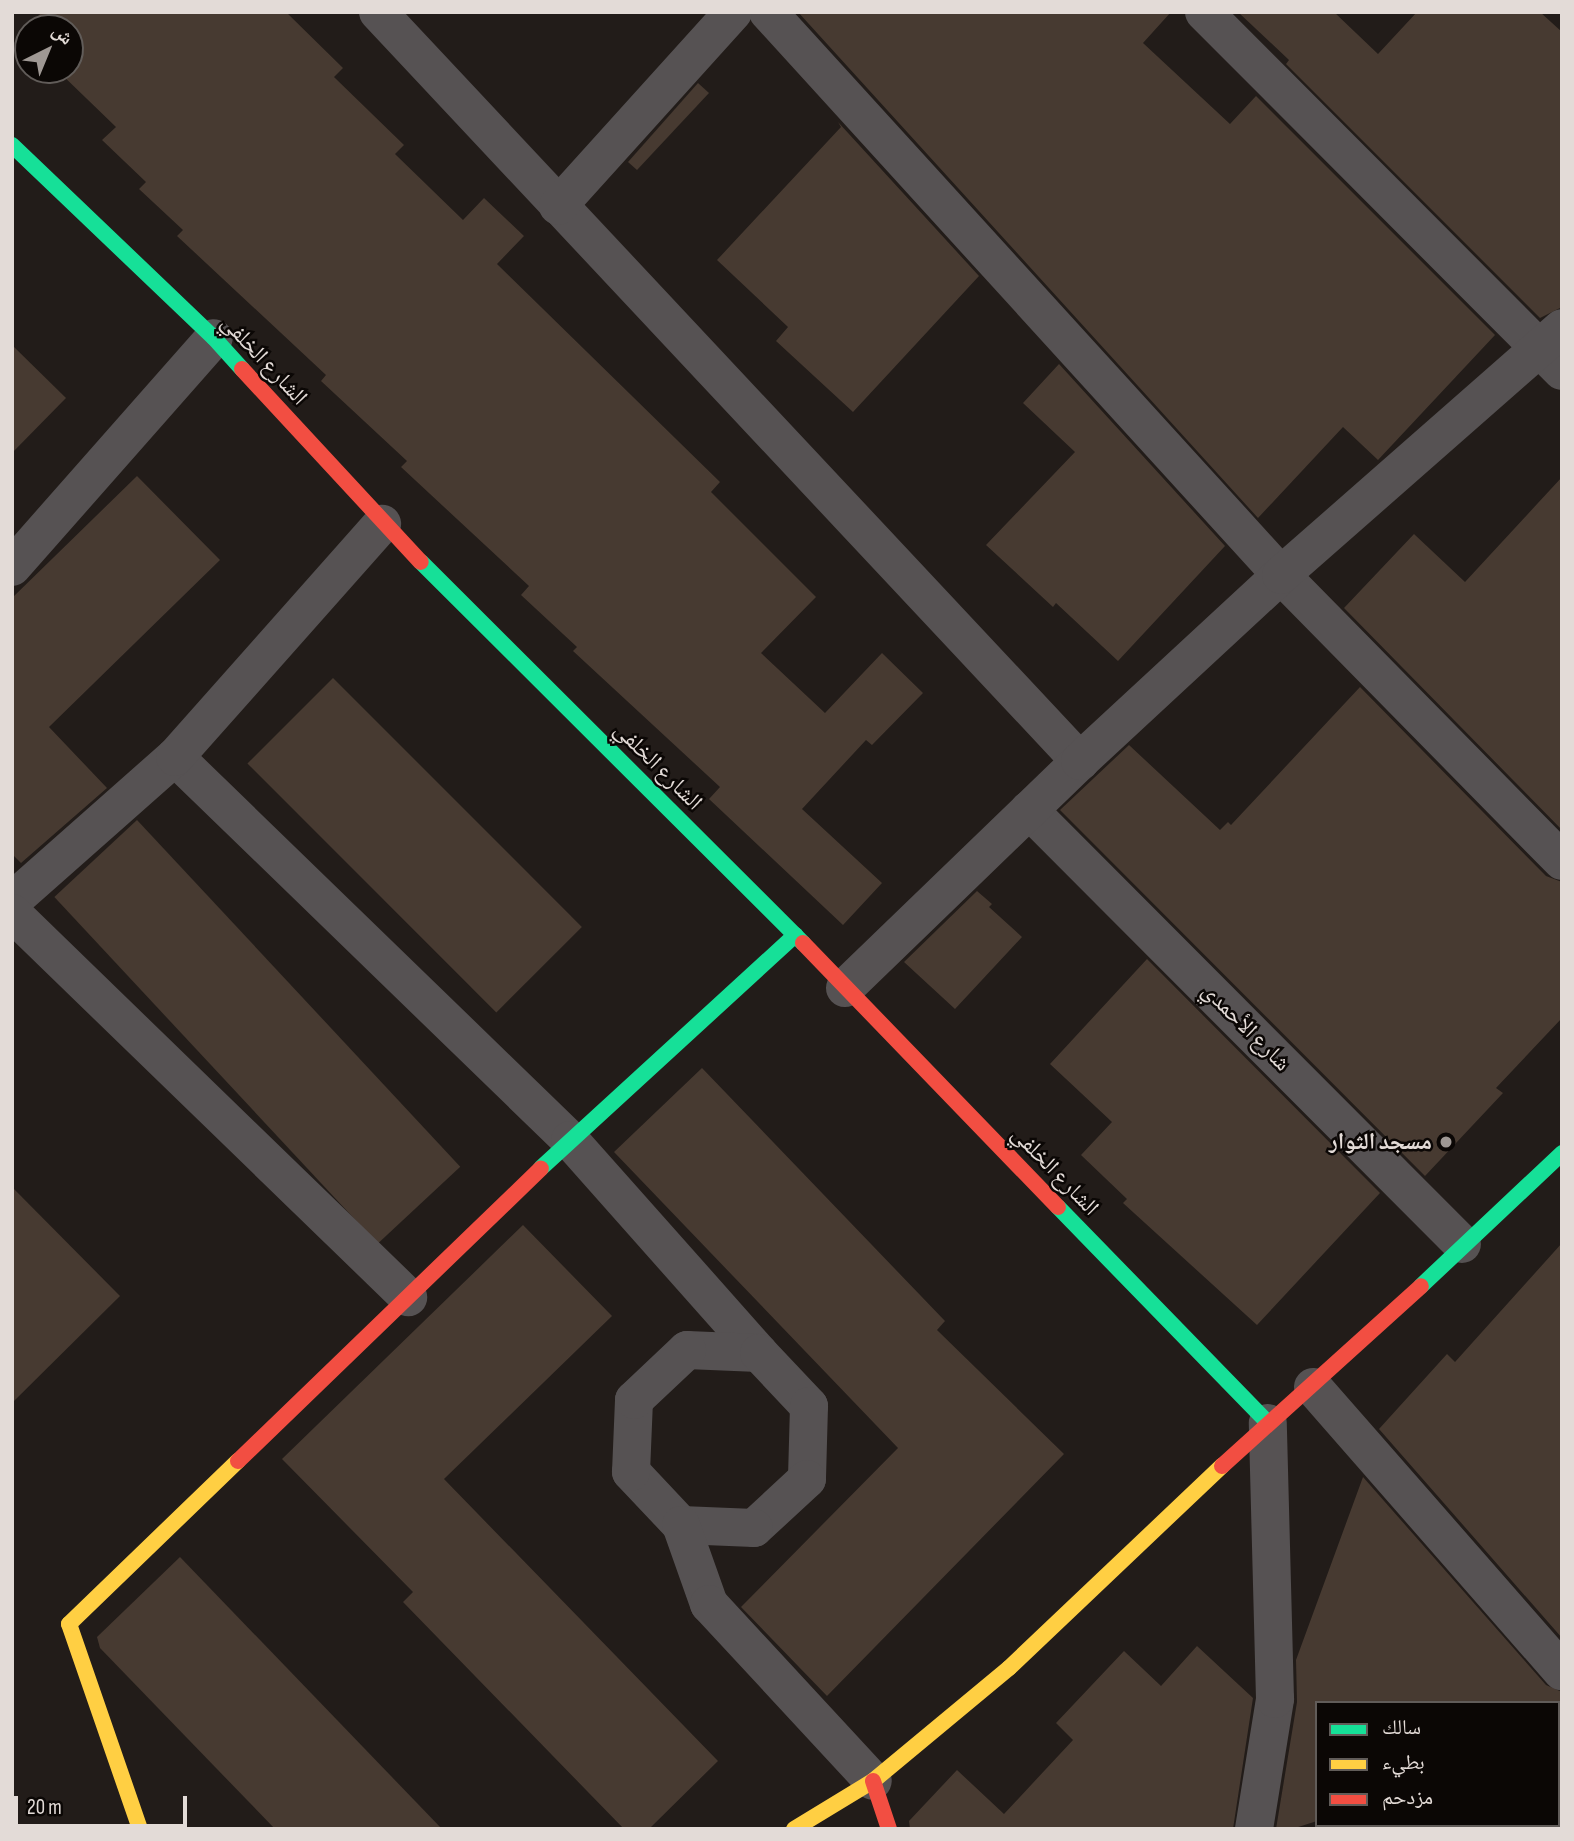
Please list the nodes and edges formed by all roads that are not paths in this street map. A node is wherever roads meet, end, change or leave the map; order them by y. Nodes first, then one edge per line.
1 (378, 12) edge
2 (733, 12) edge
3 (768, 12) edge
4 (1204, 12) edge
5 (12, 145) edge
6 (558, 206) junction
7 (214, 338) junction
8 (1555, 349) edge
9 (382, 524) junction
10 (12, 566) edge
11 (1281, 575) junction
12 (176, 757) junction
13 (1080, 761) junction
14 (1029, 810) junction
15 (1562, 861) edge
16 (12, 901) edge
17 (12, 914) edge
18 (795, 935) junction
19 (845, 988) junction
20 (570, 1140) junction
21 (1562, 1153) edge
22 (1462, 1244) junction
23 (408, 1297) junction
24 (759, 1353) junction
25 (1313, 1387) junction
26 (1268, 1423) junction
27 (681, 1525) junction
28 (1562, 1671) edge
29 (868, 1793) junction
30 (140, 1829) edge
31 (794, 1829) edge
32 (889, 1829) edge
33 (1254, 1829) edge

1 - 6 street
2 - 6 street
3 - 11 street
4 - 8 street
5 - 7 street, الشارع الخلفي
6 - 13 street
7 - 9 street, الشارع الخلفي
7 - 10 street
8 - 11 street
9 - 12 street
9 - 18 street, الشارع الخلفي
11 - 13 street
11 - 15 street
12 - 16 street
12 - 20 street
13 - 14 street
14 - 19 street
14 - 22 street, شارع الأحمدي
17 - 23 street
18 - 19 street, الشارع الخلفي
18 - 20 street
19 - 26 street, الشارع الخلفي
20 - 23 street
20 - 24 street
21 - 22 street
22 - 25 street
23 - 30 street
24 - 27 street
24 - 27 street
25 - 26 street
25 - 28 street
26 - 29 street
26 - 33 street
27 - 29 street
29 - 31 street
29 - 32 street

